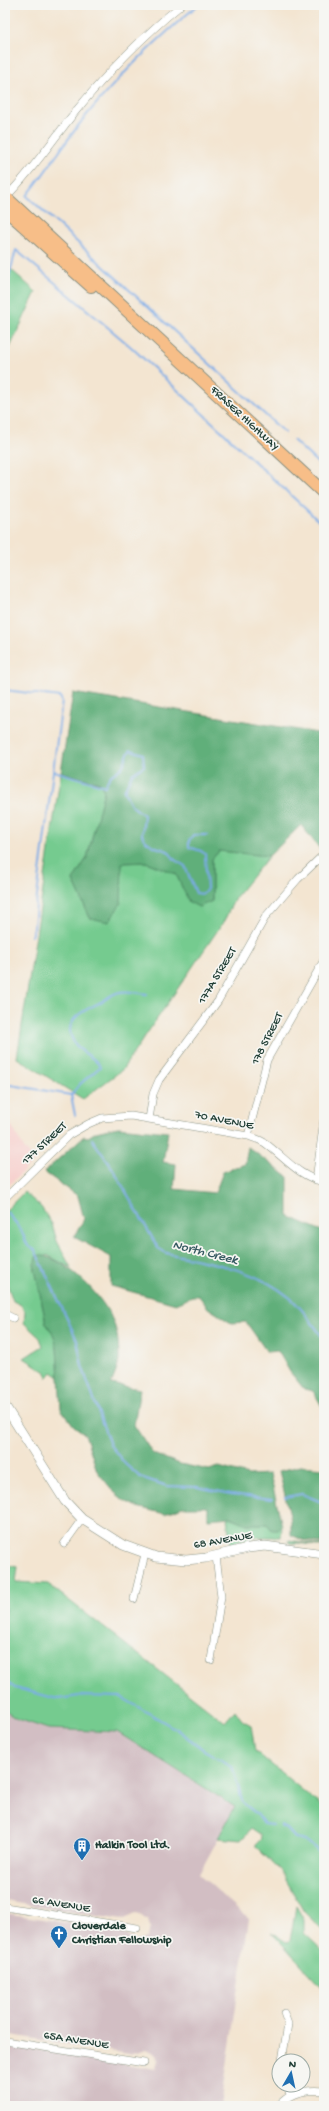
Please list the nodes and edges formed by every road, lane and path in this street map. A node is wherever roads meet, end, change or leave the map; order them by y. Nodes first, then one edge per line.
1 (180, 5) edge
2 (5, 202) edge
3 (324, 493) edge
4 (324, 854) edge
5 (324, 960) edge
6 (131, 1116) joint
7 (149, 1119) junction
8 (324, 1119) edge
9 (248, 1136) junction
10 (316, 1180) junction
11 (324, 1182) edge
12 (5, 1198) edge
13 (5, 1314) edge
14 (13, 1318) dead end
15 (5, 1406) edge
16 (82, 1520) junction
17 (64, 1544) dead end
18 (145, 1554) junction
19 (324, 1554) edge
20 (216, 1556) junction
21 (134, 1599) dead end
22 (211, 1660) dead end
23 (5, 1907) edge
24 (137, 1928) dead end
25 (284, 2013) dead end
26 (5, 2041) edge
27 (283, 2053) edge
28 (144, 2063) dead end
29 (324, 2090) edge
30 (290, 2094) joint
31 (278, 2106) edge

1 - 2 street
2 - 3 main road, FRASER HIGHWAY
4 - 7 street, 177A STREET
5 - 9 street, 178 STREET
6 - 7 street, 70 AVENUE
6 - 12 street, 177 STREET
7 - 9 street, 70 AVENUE
8 - 10 street
9 - 10 street, 70 AVENUE
10 - 11 street, 70 AVENUE
13 - 14 street
15 - 16 street, 68 AVENUE
16 - 17 street
16 - 18 street, 68 AVENUE
18 - 20 street, 68 AVENUE
18 - 21 street
19 - 20 street, 68 AVENUE
20 - 22 street
23 - 24 street, 66 AVENUE
25 - 27 street
26 - 28 street, 65A AVENUE
29 - 30 street
30 - 31 street

